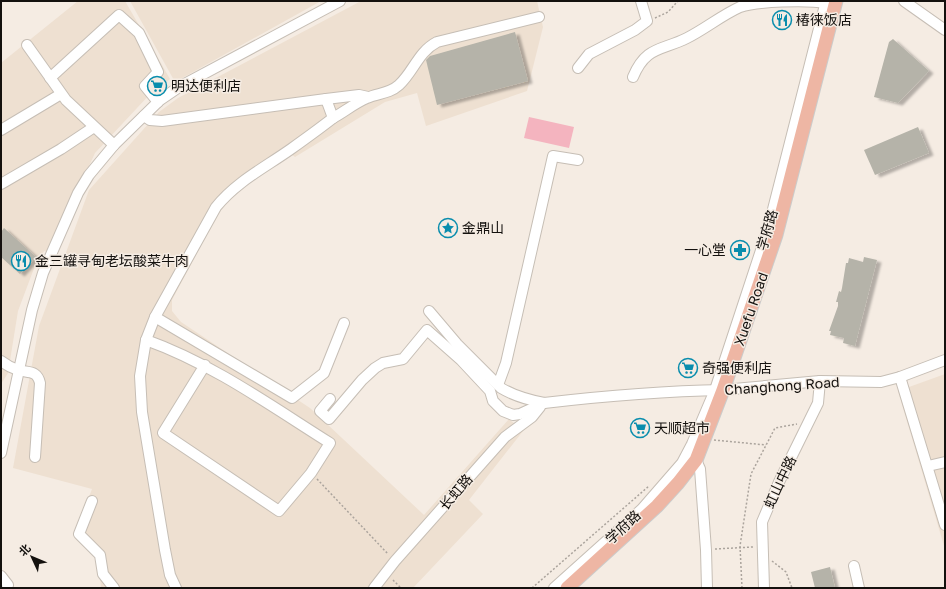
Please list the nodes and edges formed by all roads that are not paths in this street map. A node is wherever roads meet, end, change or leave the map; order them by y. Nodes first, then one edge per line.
1 (340, 1) edge
2 (641, 1) edge
3 (731, 1) edge
4 (904, 1) edge
5 (829, 2) edge
6 (740, 7) junction
7 (539, 17) dead end
8 (945, 30) edge
9 (27, 45) dead end
10 (578, 68) dead end
11 (633, 77) dead end
12 (50, 78) junction
13 (61, 94) junction
14 (368, 97) junction
15 (326, 99) junction
16 (158, 102) junction
17 (144, 116) junction
18 (333, 118) junction
19 (94, 127) junction
20 (1, 130) edge
21 (114, 145) junction
22 (578, 160) dead end
23 (1, 184) edge
24 (429, 311) dead end
25 (155, 317) junction
26 (344, 323) dead end
27 (146, 340) junction
28 (945, 360) edge
29 (1, 361) edge
30 (206, 365) junction
31 (19, 370) junction
32 (900, 377) junction
33 (820, 380) junction
34 (498, 385) junction
35 (719, 390) junction
36 (330, 399) dead end
37 (544, 403) junction
38 (4, 419) edge
39 (1, 453) edge
40 (35, 457) dead end
41 (696, 460) junction
42 (945, 462) edge
43 (928, 466) junction
44 (92, 501) dead end
45 (945, 525) edge
46 (854, 566) dead end
47 (1, 576) edge
48 (7, 588) edge
49 (114, 588) edge
50 (176, 588) edge
51 (374, 588) edge
52 (554, 588) edge
53 (567, 588) edge
54 (707, 588) edge
55 (764, 588) edge
56 (859, 588) edge

1 - 16 street
2 - 10 street
3 - 6 street
4 - 8 street
5 - 6 street
5 - 35 main road, Xuefu Road
6 - 11 street
7 - 14 street
9 - 12 street
12 - 13 street
12 - 16 street
13 - 19 street
13 - 20 street
14 - 15 street
14 - 18 street
15 - 17 street
15 - 18 street
16 - 17 street
17 - 21 street
18 - 25 street
19 - 21 street
19 - 23 street
21 - 31 street
22 - 34 street
24 - 34 street
25 - 26 street
25 - 27 street
27 - 30 street
27 - 50 street
28 - 32 street, Changhong Road
29 - 31 street
30 - 30 street
31 - 38 street
31 - 40 street
32 - 33 street, Changhong Road
32 - 43 street
33 - 35 street, Changhong Road
33 - 55 street, 虹山中路
34 - 37 street
35 - 37 street, Changhong Road
35 - 41 main road, Xuefu Road
35 - 52 street, 学府路
36 - 37 street
37 - 51 street, 长虹路
38 - 39 street
41 - 53 main road, Xuefu Road
41 - 54 street
42 - 43 street
43 - 45 street
44 - 49 street
46 - 56 street
47 - 48 street

